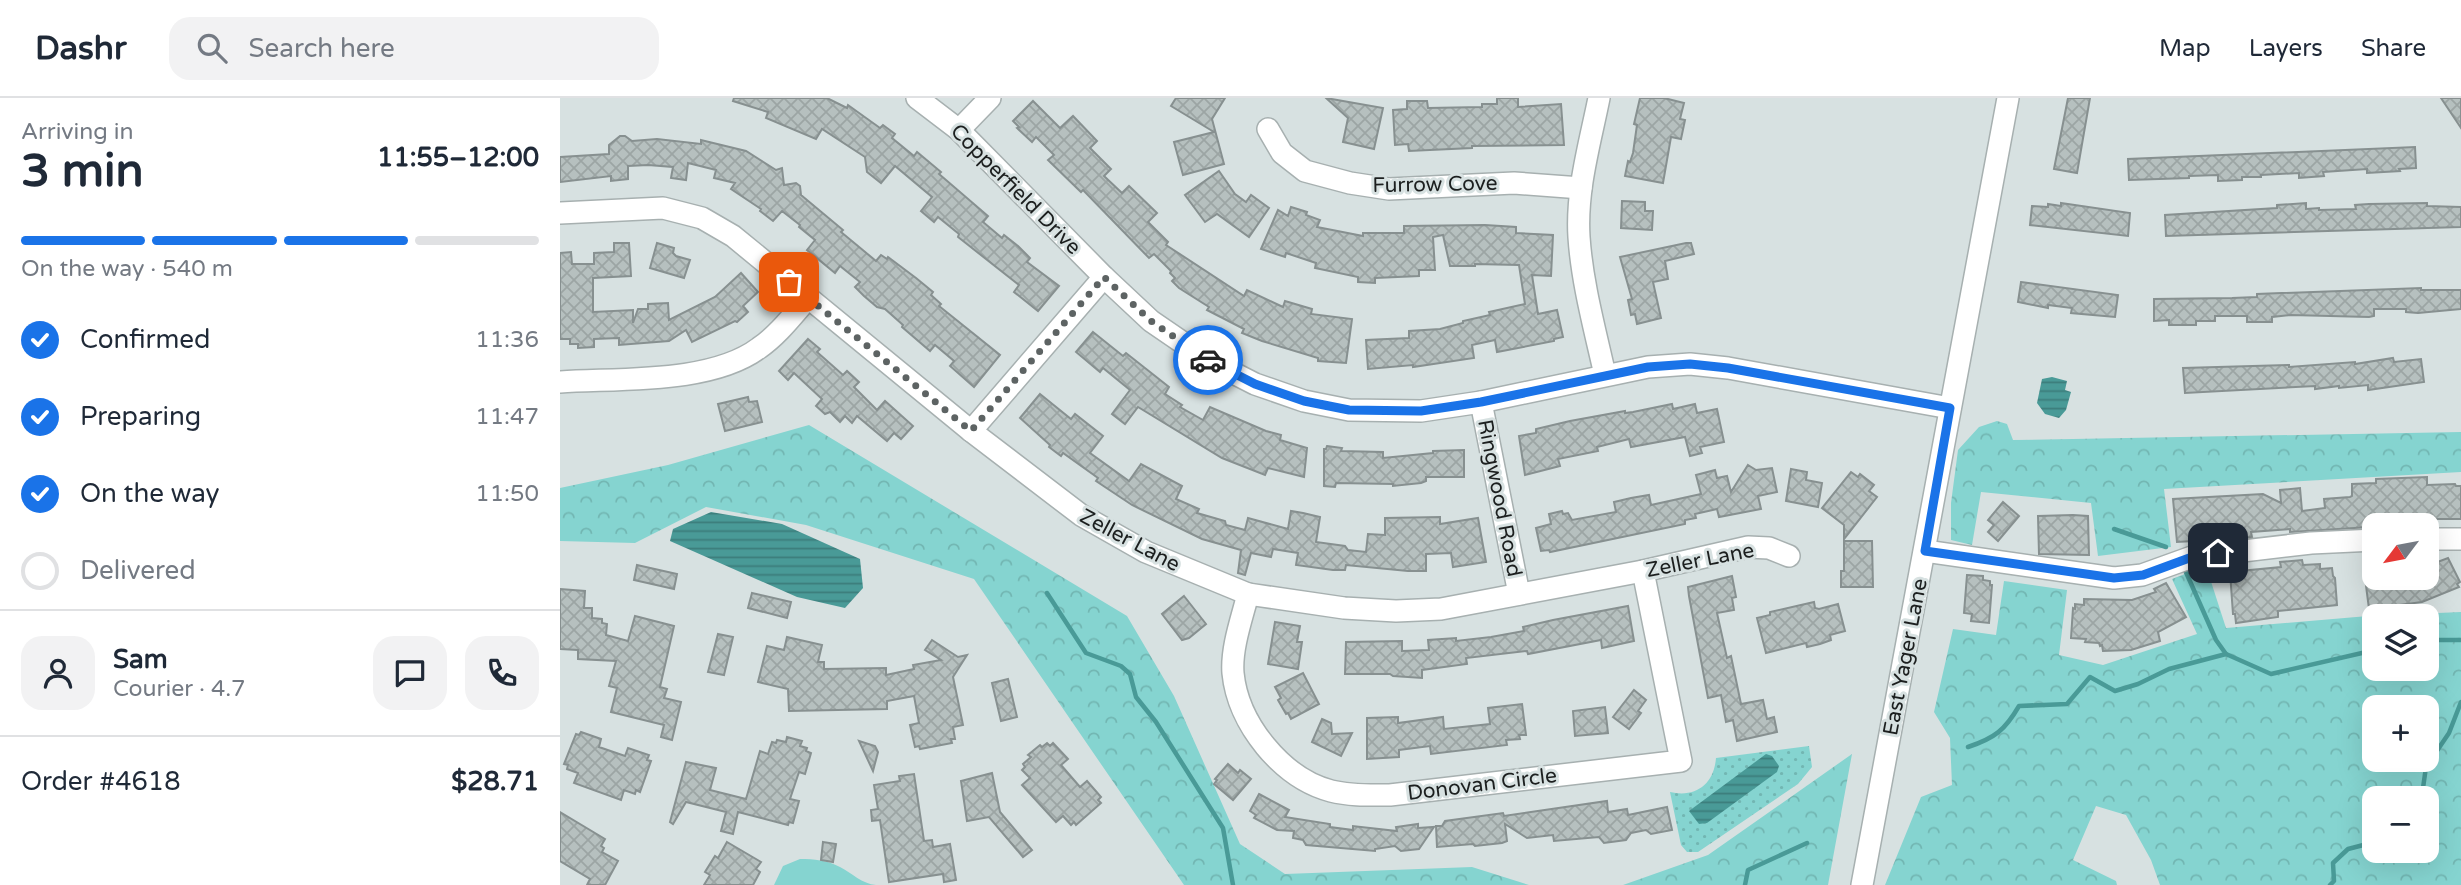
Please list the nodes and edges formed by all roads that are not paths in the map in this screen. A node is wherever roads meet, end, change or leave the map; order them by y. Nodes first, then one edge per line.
1 (917, 98) edge
2 (990, 98) edge
3 (1599, 98) edge
4 (2008, 98) edge
5 (1268, 129) dead end
6 (958, 130) junction
7 (1581, 188) junction
8 (560, 213) edge
9 (1104, 277) junction
10 (808, 298) junction
11 (1605, 375) junction
12 (560, 382) edge
13 (1481, 402) junction
14 (1950, 408) junction
15 (971, 431) junction
16 (2440, 539) edge
17 (2461, 539) edge
18 (2362, 540) edge
19 (1925, 551) junction
20 (1789, 556) dead end
21 (1643, 572) junction
22 (1248, 594) junction
23 (1519, 594) junction
24 (1862, 885) edge

1 - 6 street, Copperfield Drive
2 - 6 street
3 - 7 street
4 - 14 street, East Yager Lane
5 - 7 street, Furrow Cove
6 - 9 street, Copperfield Drive
7 - 11 street
8 - 10 street, Zeller Lane
9 - 13 street, Copperfield Drive
9 - 15 street
10 - 12 street
10 - 15 street, Zeller Lane
11 - 13 street, Copperfield Drive
11 - 14 street, Copperfield Drive
13 - 23 street, Ringwood Road
14 - 19 street, East Yager Lane
15 - 22 street, Zeller Lane
16 - 17 street
18 - 19 street
19 - 24 street, East Yager Lane
20 - 21 street, Zeller Lane
21 - 22 street, Donovan Circle
21 - 23 street, Zeller Lane
22 - 23 street, Zeller Lane

